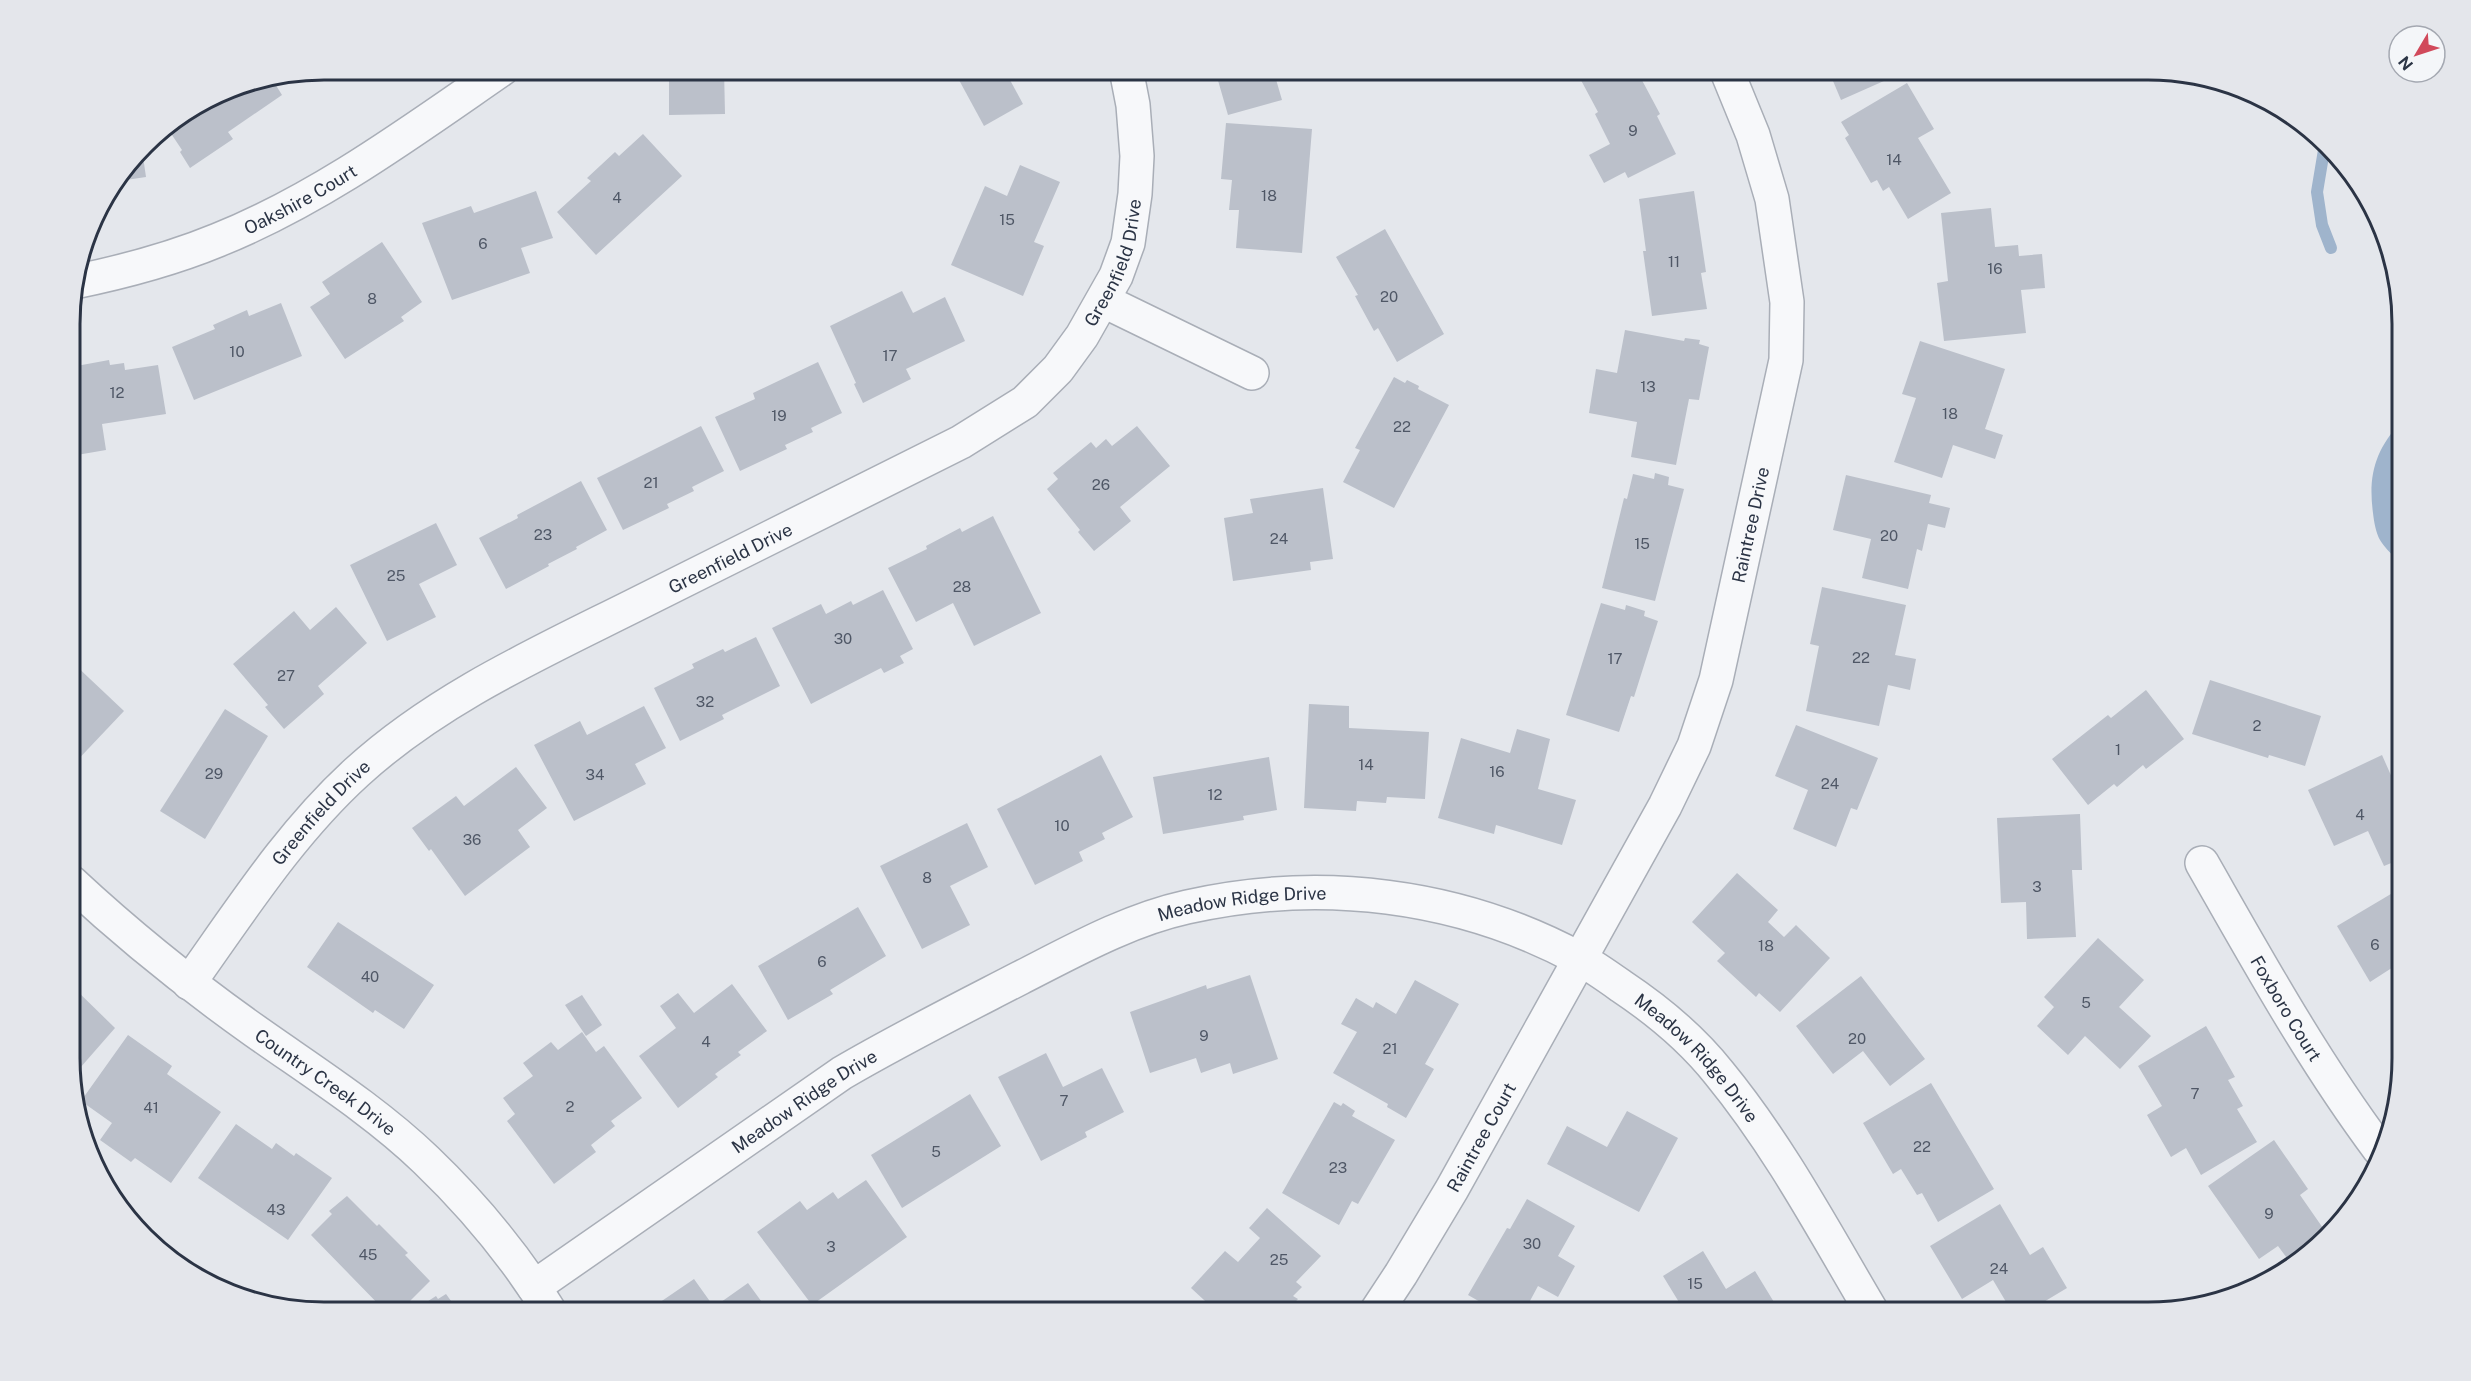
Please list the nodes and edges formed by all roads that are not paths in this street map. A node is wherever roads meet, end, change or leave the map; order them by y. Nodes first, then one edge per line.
1 (486, 80) edge
2 (1128, 80) edge
3 (1730, 80) edge
4 (84, 280) edge
5 (1104, 301) junction
6 (1252, 373) dead end
7 (2202, 863) dead end
8 (80, 890) edge
9 (1580, 959) junction
10 (189, 983) junction
11 (2376, 1145) edge
12 (542, 1300) edge
13 (1383, 1302) edge
14 (1866, 1302) edge

1 - 4 street, Oakshire Court
2 - 5 street, Greenfield Drive
3 - 9 street, Raintree Drive
5 - 6 street
5 - 10 street, Greenfield Drive
7 - 11 street, Foxboro Court
8 - 10 street, Country Creek Drive
9 - 12 street, Meadow Ridge Drive
9 - 13 street, Raintree Court
9 - 14 street, Meadow Ridge Drive
10 - 12 street, Country Creek Drive

